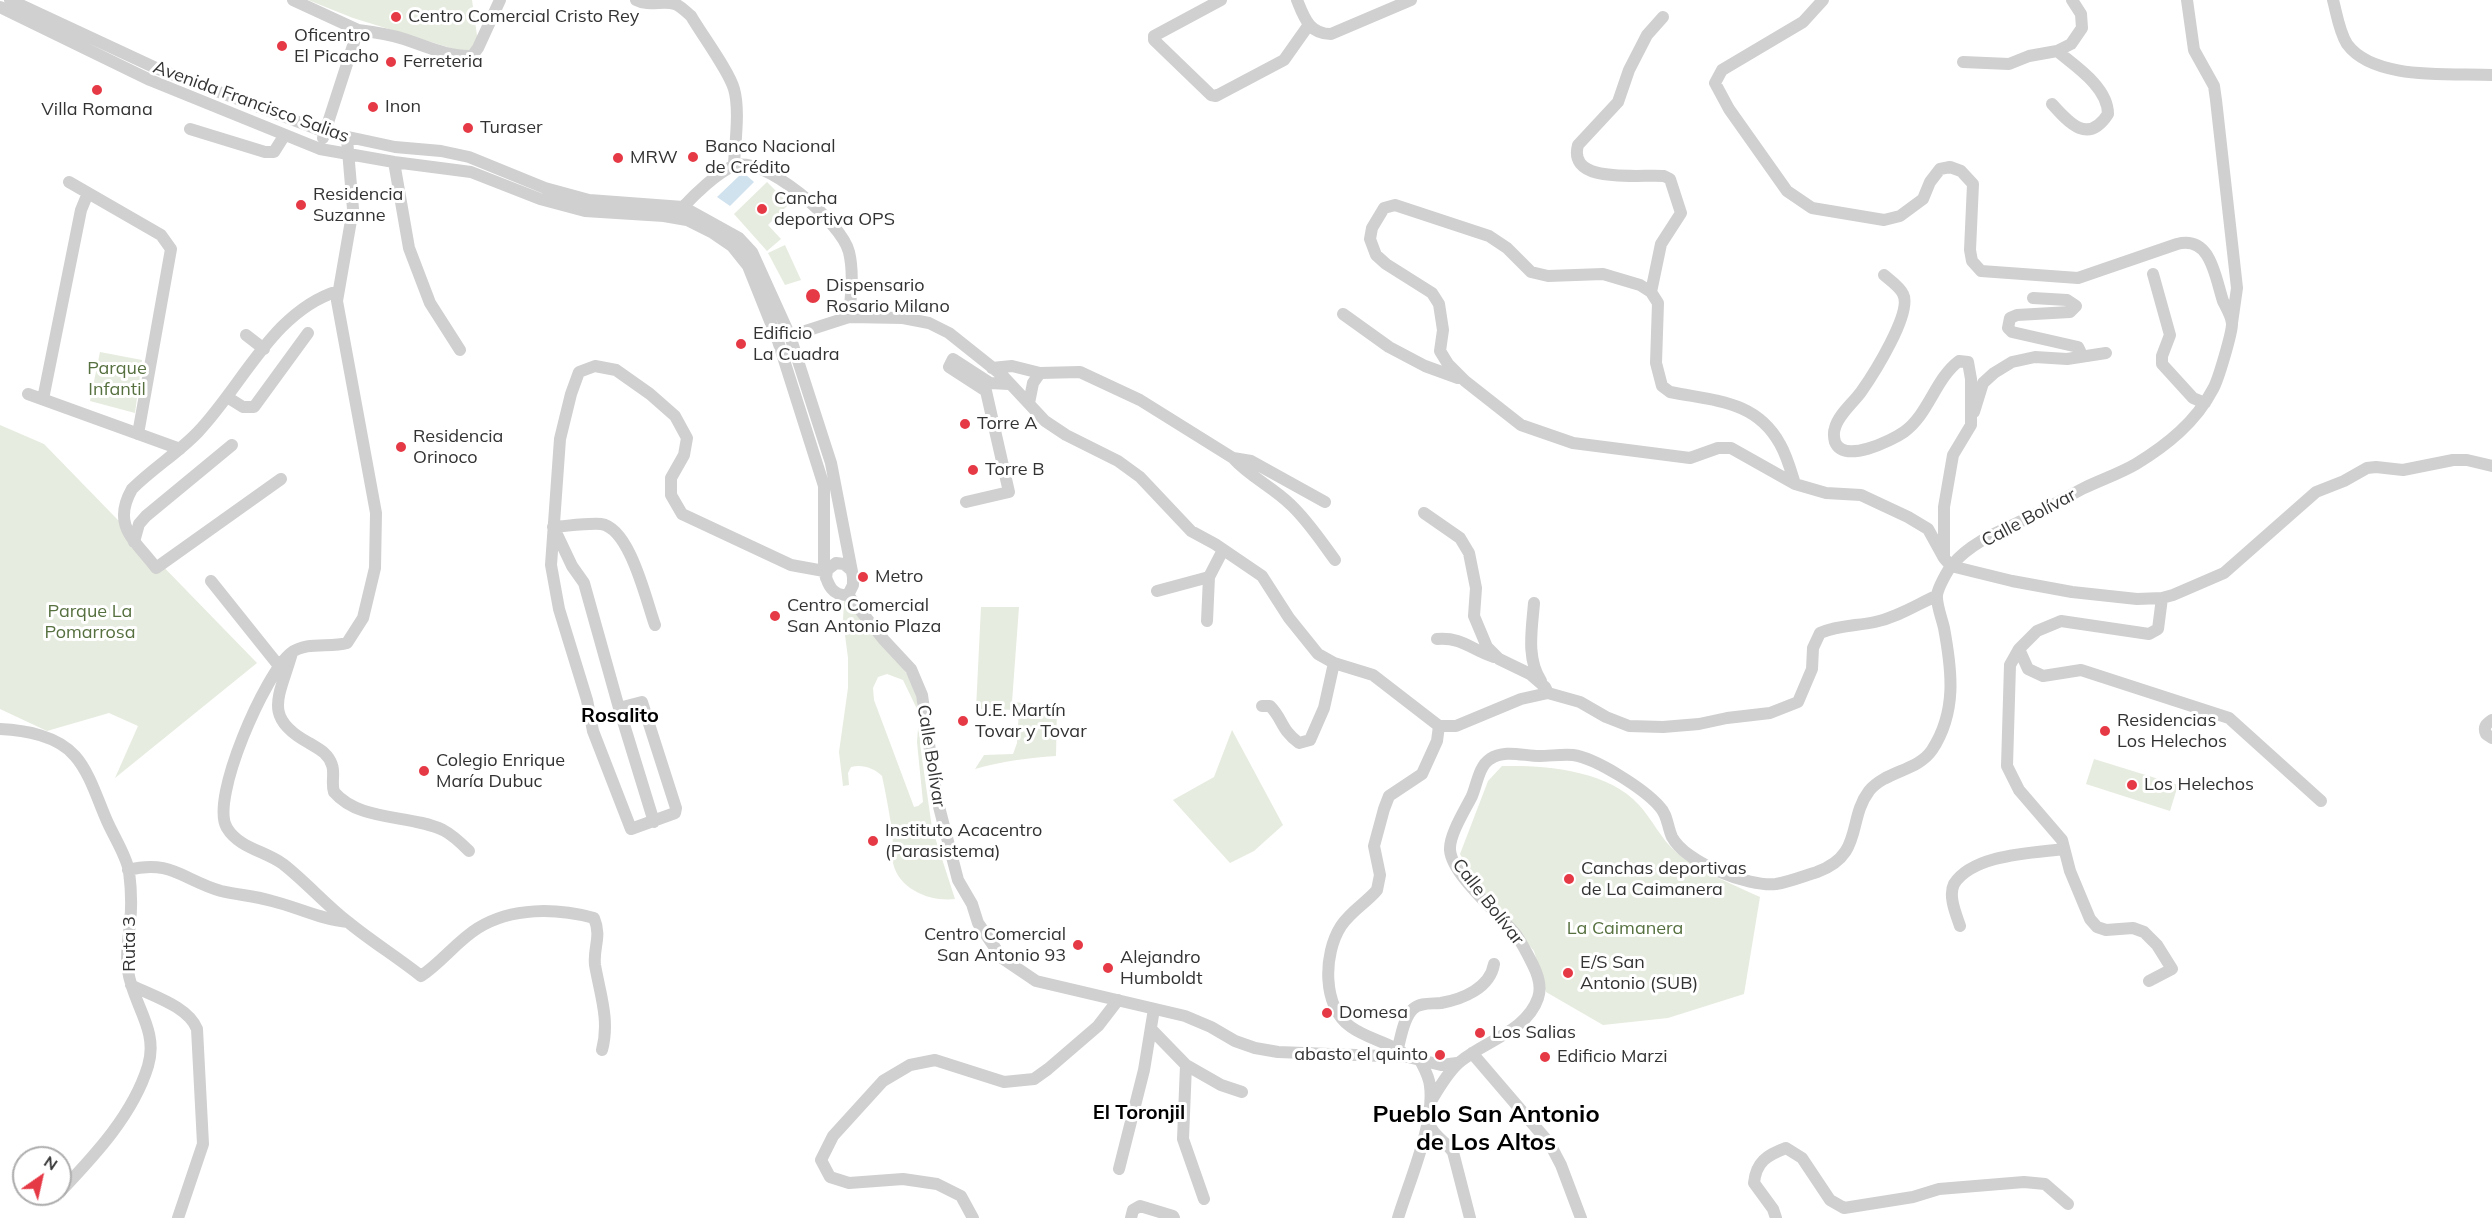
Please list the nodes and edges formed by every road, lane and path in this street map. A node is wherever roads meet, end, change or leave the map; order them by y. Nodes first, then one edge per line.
1 (293, 0) edge
2 (500, 0) edge
3 (636, 0) edge
4 (1221, 0) edge
5 (1297, 0) edge
6 (1411, 0) edge
7 (1823, 0) edge
8 (2072, 0) edge
9 (2187, 0) edge
10 (2333, 0) edge
11 (13, 4) edge
12 (0, 9) edge
13 (1663, 17) dead end
14 (1308, 26) junction
15 (358, 30) junction
16 (2057, 51) junction
17 (1963, 62) dead end
18 (2492, 75) edge
19 (2052, 104) dead end
20 (190, 129) dead end
21 (325, 132) junction
22 (284, 136) junction
23 (347, 139) junction
24 (320, 148) junction
25 (347, 154) junction
26 (394, 162) junction
27 (734, 165) junction
28 (69, 182) dead end
29 (88, 193) junction
30 (683, 207) junction
31 (2153, 274) dead end
32 (1884, 275) dead end
33 (338, 291) junction
34 (1651, 292) junction
35 (2033, 298) dead end
36 (1343, 314) dead end
37 (849, 317) junction
38 (2232, 324) junction
39 (308, 333) dead end
40 (246, 335) dead end
41 (790, 336) junction
42 (264, 349) junction
43 (460, 350) dead end
44 (2106, 353) dead end
45 (2077, 357) junction
46 (992, 368) junction
47 (1040, 373) junction
48 (1465, 381) junction
49 (1009, 384) junction
50 (28, 394) dead end
51 (227, 397) junction
52 (43, 399) junction
53 (1029, 403) junction
54 (2205, 403) junction
55 (1971, 425) junction
56 (138, 434) junction
57 (232, 445) dead end
58 (180, 449) junction
59 (1233, 458) junction
60 (2492, 466) edge
61 (281, 479) dead end
62 (1795, 484) junction
63 (966, 502) dead end
64 (1326, 502) dead end
65 (1424, 513) dead end
66 (553, 527) junction
67 (134, 542) junction
68 (1223, 550) junction
69 (1335, 560) dead end
70 (1948, 562) junction
71 (850, 570) junction
72 (825, 574) junction
73 (1209, 577) junction
74 (211, 581) dead end
75 (1157, 591) dead end
76 (848, 595) junction
77 (1936, 596) junction
78 (2162, 598) junction
79 (1534, 603) dead end
80 (1207, 621) dead end
81 (654, 625) dead end
82 (1437, 639) dead end
83 (2019, 649) junction
84 (292, 652) junction
85 (1499, 659) junction
86 (1334, 663) junction
87 (279, 666) junction
88 (1546, 690) junction
89 (1262, 706) dead end
90 (619, 708) junction
91 (2492, 720) edge
92 (1439, 726) junction
93 (0, 729) edge
94 (2492, 738) edge
95 (2321, 801) dead end
96 (654, 822) junction
97 (2064, 849) junction
98 (469, 850) dead end
99 (128, 870) junction
100 (348, 922) junction
101 (1960, 926) dead end
102 (1494, 964) dead end
103 (2149, 981) dead end
104 (131, 986) junction
105 (1118, 1000) junction
106 (1154, 1009) junction
107 (1151, 1029) junction
108 (1398, 1048) junction
109 (602, 1050) dead end
110 (1472, 1053) junction
111 (1414, 1058) junction
112 (1457, 1063) junction
113 (1186, 1065) junction
114 (1242, 1092) dead end
115 (1431, 1101) junction
116 (1428, 1121) junction
117 (1119, 1169) dead end
118 (72, 1178) edge
119 (1204, 1199) dead end
120 (2068, 1204) dead end
121 (178, 1218) edge
122 (973, 1218) edge
123 (1131, 1218) edge
124 (1174, 1218) edge
125 (1398, 1218) edge
126 (1470, 1218) edge
127 (1581, 1218) edge
128 (1776, 1218) edge

1 - 15 street
2 - 15 street
3 - 27 street
4 - 14 street
5 - 14 street
6 - 14 street
7 - 38 street
8 - 16 street
9 - 38 street, Calle Bolívar
10 - 18 street
11 - 12 street
11 - 21 street, Avenida Francisco Salias
11 - 22 street, Avenida Francisco Salias
13 - 34 street
15 - 21 street
16 - 17 street
16 - 19 street
20 - 22 street
21 - 23 street, Avenida Francisco Salias
21 - 24 street
22 - 24 street, Avenida Francisco Salias
23 - 25 street
23 - 30 street, Avenida Francisco Salias
24 - 25 street, Avenida Francisco Salias
25 - 26 street, Avenida Francisco Salias
25 - 33 street
26 - 43 street
26 - 72 street, Avenida Francisco Salias
27 - 30 street
27 - 37 street
28 - 29 street
29 - 52 street
29 - 56 street
30 - 41 street, Avenida Francisco Salias
31 - 54 street
32 - 55 street
33 - 42 street
33 - 84 street
34 - 48 street
34 - 62 street
35 - 45 street
36 - 48 street
37 - 41 street
37 - 46 street
38 - 54 street, Calle Bolívar
39 - 51 street
40 - 42 street
41 - 71 street, Avenida Francisco Salias
42 - 51 street
44 - 45 street
45 - 55 street
46 - 47 street
46 - 49 street
47 - 53 street
47 - 59 street
48 - 62 street
49 - 53 street
49 - 63 street
50 - 52 street
51 - 58 street
52 - 56 street
53 - 68 street
54 - 70 street, Calle Bolívar
55 - 70 street
56 - 58 street
57 - 67 street
58 - 67 street
59 - 64 street
59 - 69 street
60 - 78 street
61 - 67 street
62 - 70 street
65 - 85 street
66 - 72 street
66 - 81 street
66 - 90 street
66 - 96 street
68 - 73 street
68 - 86 street
70 - 77 street, Calle Bolívar
70 - 78 street
71 - 72 street
71 - 76 street
72 - 76 street
73 - 75 street
73 - 80 street
74 - 87 street
76 - 105 street, Calle Bolívar
77 - 88 street
77 - 110 street, Calle Bolívar
78 - 83 street
79 - 88 street
82 - 85 street
83 - 95 street
83 - 97 street
84 - 87 street
84 - 98 street
85 - 88 street
86 - 89 street
86 - 92 street
87 - 100 street
88 - 92 street
90 - 96 street
90 - 96 street
91 - 94 street
92 - 108 street
93 - 99 street, Ruta 3
97 - 101 street
97 - 103 street
99 - 100 street
99 - 104 street, Ruta 3
100 - 109 street
102 - 108 street
104 - 118 street, Ruta 3
104 - 121 street
105 - 106 street, Calle Bolívar
105 - 122 street
106 - 107 street
106 - 111 street, Calle Bolívar
107 - 113 street
107 - 117 street
108 - 111 street
110 - 112 street, Calle Bolívar
110 - 127 street
111 - 112 street, Calle Bolívar
111 - 115 street
112 - 115 street
113 - 114 street
113 - 119 street
115 - 116 street
116 - 125 street
116 - 126 street
120 - 128 street
123 - 124 street

